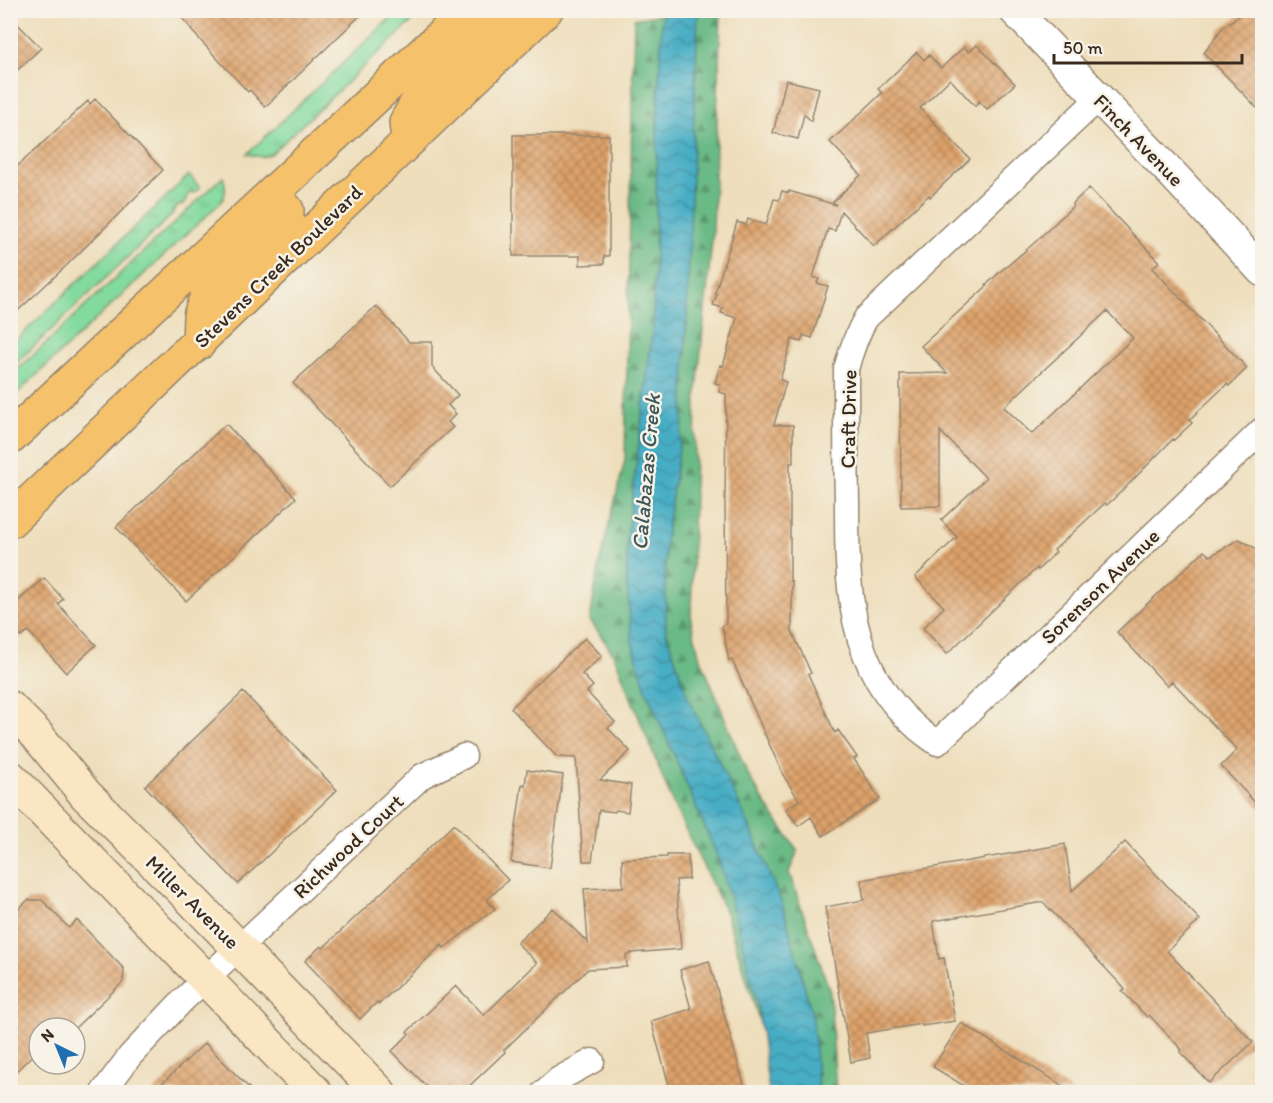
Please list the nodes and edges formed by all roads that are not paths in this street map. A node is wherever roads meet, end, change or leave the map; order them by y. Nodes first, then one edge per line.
1 (469, 10) edge
2 (500, 10) edge
3 (546, 10) edge
4 (1014, 10) edge
5 (1100, 98) junction
6 (408, 142) junction
7 (273, 194) junction
8 (1263, 271) edge
9 (199, 343) junction
10 (1263, 430) edge
11 (10, 438) edge
12 (10, 521) edge
13 (10, 708) edge
14 (937, 742) joint
15 (464, 756) dead end
16 (10, 777) edge
17 (239, 948) junction
18 (206, 980) junction
19 (592, 1061) dead end
20 (103, 1092) edge
21 (315, 1092) edge
22 (379, 1092) edge
23 (544, 1092) edge

1 - 7 main road
2 - 6 main road
3 - 6 main road, Stevens Creek Boulevard
4 - 5 street, Finch Avenue
5 - 8 street, Finch Avenue
5 - 14 street, Craft Drive
6 - 9 main road, Stevens Creek Boulevard
7 - 9 main road
7 - 11 main road
9 - 12 main road, Stevens Creek Boulevard
10 - 14 street, Sorenson Avenue
13 - 17 main road, Miller Avenue
15 - 17 street, Richwood Court
16 - 18 main road, Miller Avenue
17 - 18 street, Richwood Court
17 - 22 main road, Miller Avenue
18 - 20 street, Richwood Court
18 - 21 main road, Miller Avenue
19 - 23 street

